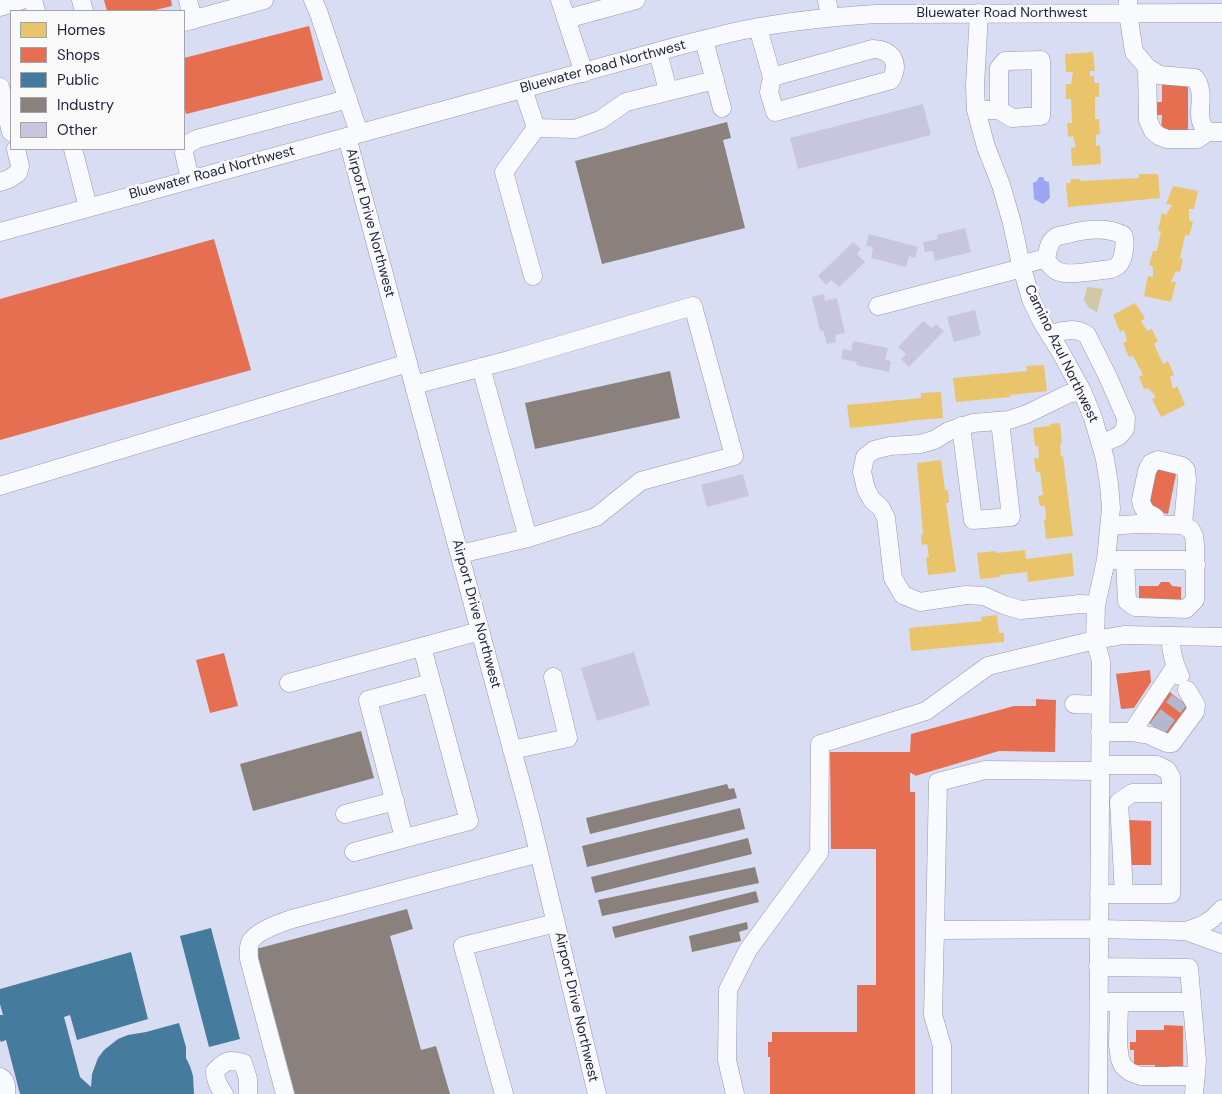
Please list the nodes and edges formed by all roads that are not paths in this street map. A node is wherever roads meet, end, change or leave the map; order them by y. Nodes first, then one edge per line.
1 (22, 0) edge
2 (188, 0) edge
3 (264, 0) edge
4 (313, 0) edge
5 (560, 0) edge
6 (636, 0) edge
7 (233, 4) edge
8 (1128, 6) edge
9 (0, 7) edge
10 (1050, 7) edge
11 (829, 8) edge
12 (1222, 13) edge
13 (979, 14) junction
14 (566, 19) junction
15 (189, 21) edge
16 (758, 28) junction
17 (704, 40) junction
18 (658, 52) junction
19 (1147, 67) junction
20 (584, 73) junction
21 (772, 77) junction
22 (715, 80) junction
23 (0, 87) edge
24 (523, 90) junction
25 (668, 91) junction
26 (348, 99) junction
27 (722, 108) dead end
28 (976, 110) junction
29 (999, 110) dead end
30 (10, 128) edge
31 (536, 128) junction
32 (1215, 132) edge
33 (353, 135) junction
34 (185, 149) edge
35 (16, 150) edge
36 (73, 150) edge
37 (185, 150) edge
38 (190, 179) junction
39 (0, 182) edge
40 (88, 207) junction
41 (0, 232) edge
42 (1046, 258) dead end
43 (1021, 266) junction
44 (533, 276) dead end
45 (878, 306) dead end
46 (1050, 334) junction
47 (408, 363) junction
48 (481, 367) junction
49 (414, 385) junction
50 (1082, 391) junction
51 (1000, 421) junction
52 (961, 426) junction
53 (1101, 444) junction
54 (0, 486) edge
55 (1157, 524) junction
56 (1183, 525) junction
57 (1110, 526) junction
58 (528, 538) junction
59 (460, 554) junction
60 (1106, 560) junction
61 (1125, 560) junction
62 (1196, 566) junction
63 (1096, 605) junction
64 (480, 631) junction
65 (1170, 636) junction
66 (1222, 637) edge
67 (1095, 640) junction
68 (422, 647) junction
69 (1175, 667) junction
70 (553, 677) dead end
71 (289, 683) dead end
72 (431, 683) junction
73 (1074, 704) dead end
74 (1100, 705) junction
75 (1100, 732) junction
76 (1132, 732) junction
77 (512, 750) junction
78 (1100, 768) junction
79 (1171, 793) junction
80 (395, 801) junction
81 (345, 814) dead end
82 (404, 838) junction
83 (354, 852) dead end
84 (539, 853) junction
85 (1098, 894) junction
86 (1124, 894) junction
87 (1222, 909) edge
88 (556, 923) junction
89 (1098, 929) junction
90 (935, 930) junction
91 (1186, 931) junction
92 (1222, 944) edge
93 (1098, 967) junction
94 (1098, 1002) junction
95 (1119, 1002) junction
96 (1192, 1002) junction
97 (1196, 1076) junction
98 (0, 1077) edge
99 (6, 1094) edge
100 (224, 1094) edge
101 (248, 1094) edge
102 (285, 1094) edge
103 (504, 1094) edge
104 (597, 1094) edge
105 (735, 1094) edge
106 (942, 1094) edge
107 (1098, 1094) edge
108 (1194, 1094) edge

1 - 9 street
2 - 15 street
3 - 7 street
4 - 26 street, Airport Drive Northwest
5 - 14 street
6 - 14 street
7 - 15 street
8 - 10 street, Bluewater Road Northwest
8 - 12 street, Bluewater Road Northwest
8 - 19 street
10 - 13 street, Bluewater Road Northwest
11 - 13 street, Bluewater Road Northwest
11 - 16 street, Bluewater Road Northwest
13 - 28 street, Camino Azul Northwest
14 - 20 street
16 - 17 street, Bluewater Road Northwest
16 - 21 street
17 - 18 street, Bluewater Road Northwest
17 - 22 street
18 - 20 street, Bluewater Road Northwest
18 - 25 street
19 - 32 street
19 - 32 street
20 - 24 street, Bluewater Road Northwest
21 - 21 street
22 - 25 street
22 - 27 street
23 - 30 street
24 - 31 street
24 - 33 street, Bluewater Road Northwest
25 - 31 street
26 - 33 street, Airport Drive Northwest
26 - 34 street
28 - 29 street
28 - 43 street, Camino Azul Northwest
31 - 44 street
33 - 38 street, Bluewater Road Northwest
33 - 47 street, Airport Drive Northwest
35 - 39 street
36 - 40 street
37 - 38 street
38 - 40 street, Bluewater Road Northwest
40 - 41 street, Bluewater Road Northwest
42 - 43 street
43 - 45 street
43 - 46 street, Camino Azul Northwest
46 - 50 street, Camino Azul Northwest
46 - 53 street
47 - 49 street, Airport Drive Northwest
47 - 54 street
48 - 49 street
48 - 58 street
48 - 58 street
49 - 59 street, Airport Drive Northwest
50 - 51 street
50 - 53 street, Camino Azul Northwest
51 - 52 street
51 - 52 street
52 - 63 street
53 - 57 street, Camino Azul Northwest
55 - 56 street
55 - 56 street
55 - 57 street
56 - 62 street
57 - 60 street, Camino Azul Northwest
58 - 59 street
59 - 64 street, Airport Drive Northwest
60 - 61 street
60 - 63 street, Camino Azul Northwest
61 - 62 street
61 - 62 street
63 - 67 street, Camino Azul Northwest
64 - 68 street
64 - 77 street, Airport Drive Northwest
65 - 66 street
65 - 67 street
65 - 69 street
67 - 74 street, Camino Azul Northwest
67 - 105 street
68 - 71 street
68 - 72 street
69 - 76 street
69 - 76 street
70 - 77 street
72 - 80 street
72 - 82 street
73 - 74 street
74 - 75 street, Camino Azul Northwest
75 - 76 street
75 - 78 street, Camino Azul Northwest
77 - 84 street, Airport Drive Northwest
78 - 79 street
78 - 85 street, Camino Azul Northwest
78 - 90 street
79 - 86 street
79 - 86 street
80 - 81 street
80 - 82 street
82 - 83 street
84 - 88 street, Airport Drive Northwest
84 - 102 street
85 - 86 street
85 - 89 street, Camino Azul Northwest
87 - 91 street
88 - 103 street
88 - 104 street, Airport Drive Northwest
89 - 90 street
89 - 91 street
89 - 93 street, Camino Azul Northwest
90 - 106 street
91 - 92 street
93 - 94 street, Camino Azul Northwest
93 - 96 street
94 - 95 street
94 - 107 street, Camino Azul Northwest
95 - 96 street
95 - 97 street
96 - 97 street
97 - 108 street
98 - 99 street
100 - 101 street

